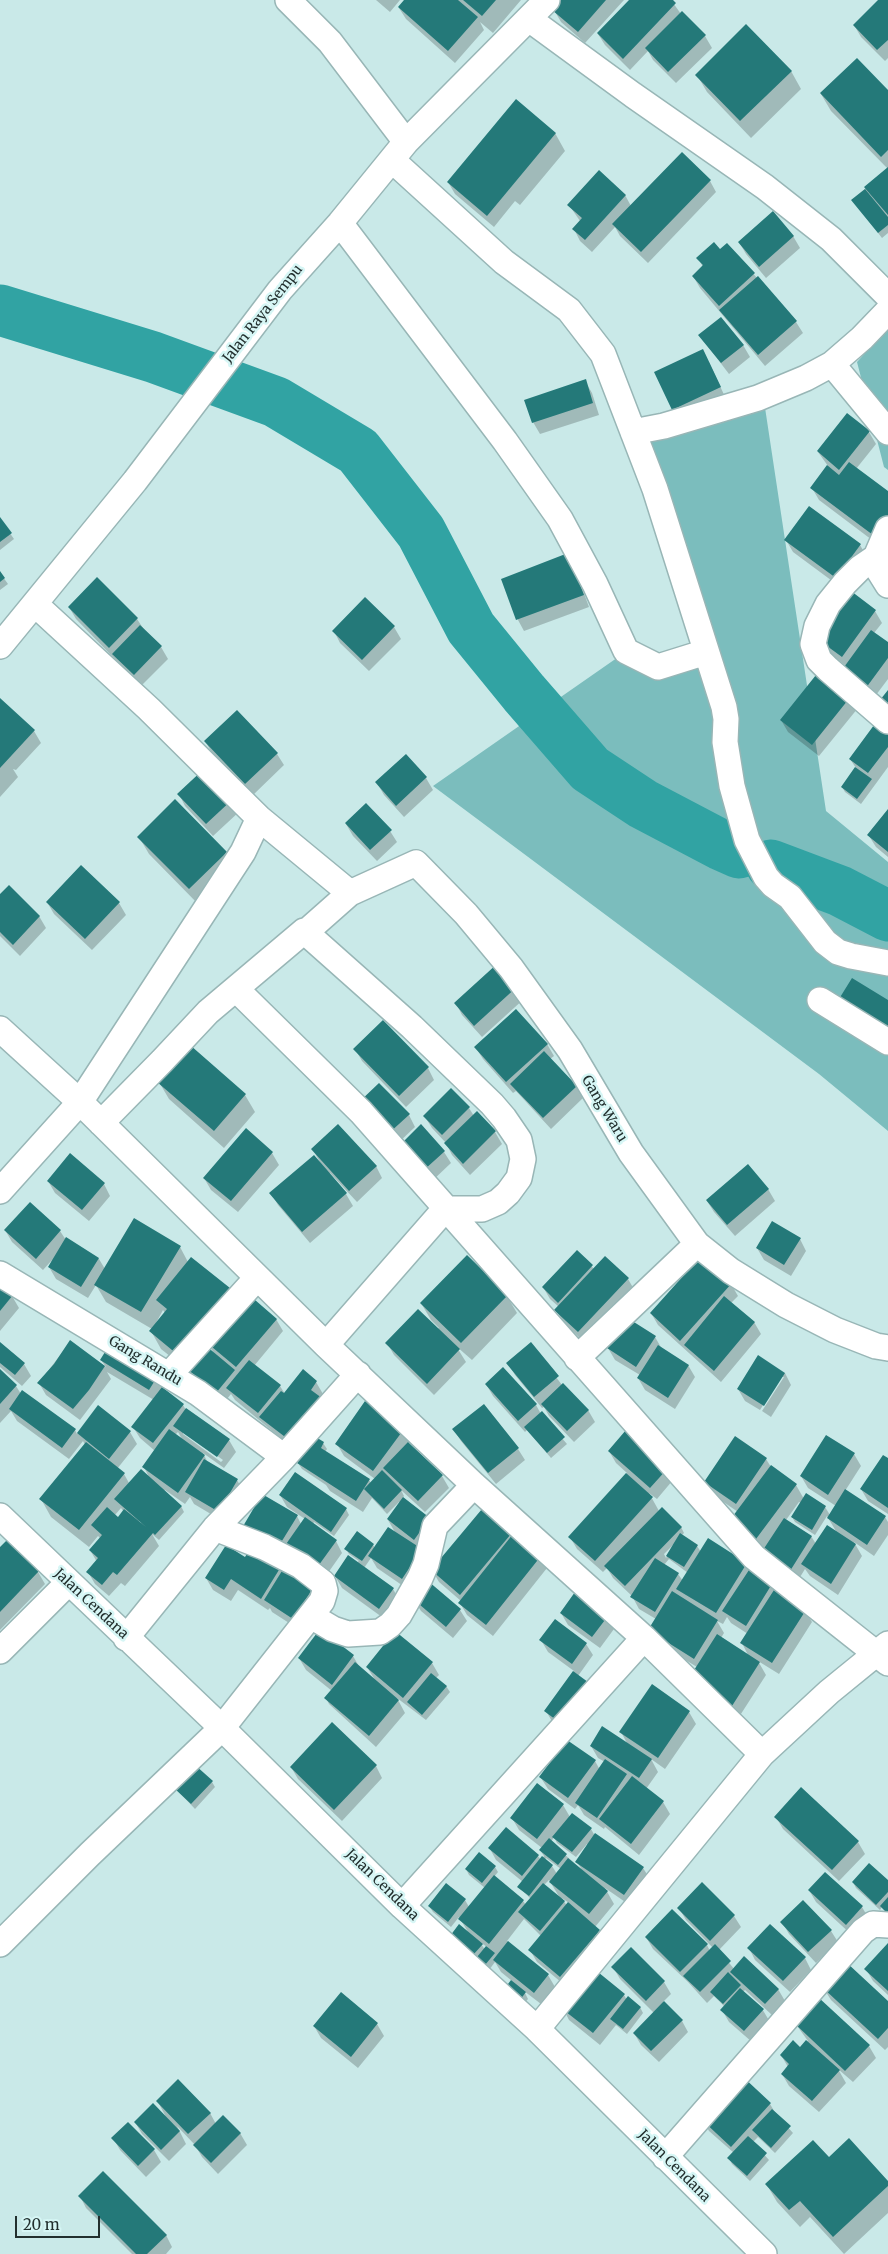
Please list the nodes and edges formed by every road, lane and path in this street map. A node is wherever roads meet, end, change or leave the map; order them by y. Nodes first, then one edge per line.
1 (288, 0) edge
2 (547, 0) edge
3 (529, 20) junction
4 (399, 151) junction
5 (340, 223) junction
6 (888, 296) edge
7 (888, 312) edge
8 (832, 364) junction
9 (633, 432) junction
10 (888, 432) edge
11 (888, 529) edge
12 (876, 558) junction
13 (888, 585) edge
14 (36, 604) junction
15 (0, 646) edge
16 (706, 652) junction
17 (888, 721) edge
18 (259, 818) junction
19 (350, 893) junction
20 (304, 931) junction
21 (888, 963) edge
22 (236, 989) junction
23 (820, 1000) dead end
24 (2, 1034) edge
25 (888, 1042) edge
26 (80, 1102) junction
27 (101, 1123) junction
28 (0, 1191) edge
29 (445, 1210) junction
30 (697, 1244) junction
31 (0, 1274) edge
32 (257, 1278) junction
33 (326, 1346) junction
34 (888, 1348) edge
35 (577, 1358) junction
36 (358, 1374) junction
37 (169, 1375) junction
38 (284, 1457) junction
39 (474, 1485) junction
40 (0, 1516) edge
41 (215, 1528) junction
42 (68, 1584) junction
43 (311, 1616) junction
44 (126, 1638) junction
45 (644, 1638) junction
46 (0, 1651) edge
47 (884, 1654) edge
48 (222, 1728) junction
49 (762, 1754) junction
50 (402, 1906) junction
51 (888, 1925) edge
52 (0, 1944) edge
53 (536, 2029) junction
54 (665, 2157) junction
55 (764, 2254) edge

1 - 4 street
2 - 3 street, Jalan Raya Sempu
3 - 4 street, Jalan Raya Sempu
3 - 6 street
4 - 5 street, Jalan Raya Sempu
4 - 9 street
5 - 14 street, Jalan Raya Sempu
5 - 16 street
7 - 8 street
8 - 9 street
8 - 10 street
9 - 16 street
11 - 12 street
12 - 13 street
12 - 17 street
14 - 15 street, Jalan Raya Sempu
14 - 18 street
16 - 21 street
18 - 19 street
18 - 26 street
19 - 20 street
19 - 30 street, Gang Waru
20 - 22 street
20 - 29 street
22 - 27 street
22 - 29 street
23 - 25 street
24 - 26 street
26 - 27 street
26 - 28 street
27 - 32 street
29 - 33 street
29 - 35 street
30 - 34 street, Gang Waru
30 - 35 street
31 - 37 street, Gang Randu
32 - 33 street
32 - 37 street
33 - 36 street
35 - 47 street
36 - 38 street
36 - 39 street
37 - 38 street, Gang Randu
38 - 41 street
39 - 43 street
39 - 45 street
40 - 42 street, Jalan Cendana
41 - 43 street
41 - 44 street
42 - 44 street, Jalan Cendana
42 - 46 street
43 - 48 street
44 - 48 street, Jalan Cendana
45 - 49 street
45 - 50 street
47 - 49 street
48 - 50 street, Jalan Cendana
48 - 52 street
49 - 53 street
50 - 53 street, Jalan Cendana
51 - 54 street
53 - 54 street, Jalan Cendana
54 - 55 street, Jalan Cendana

